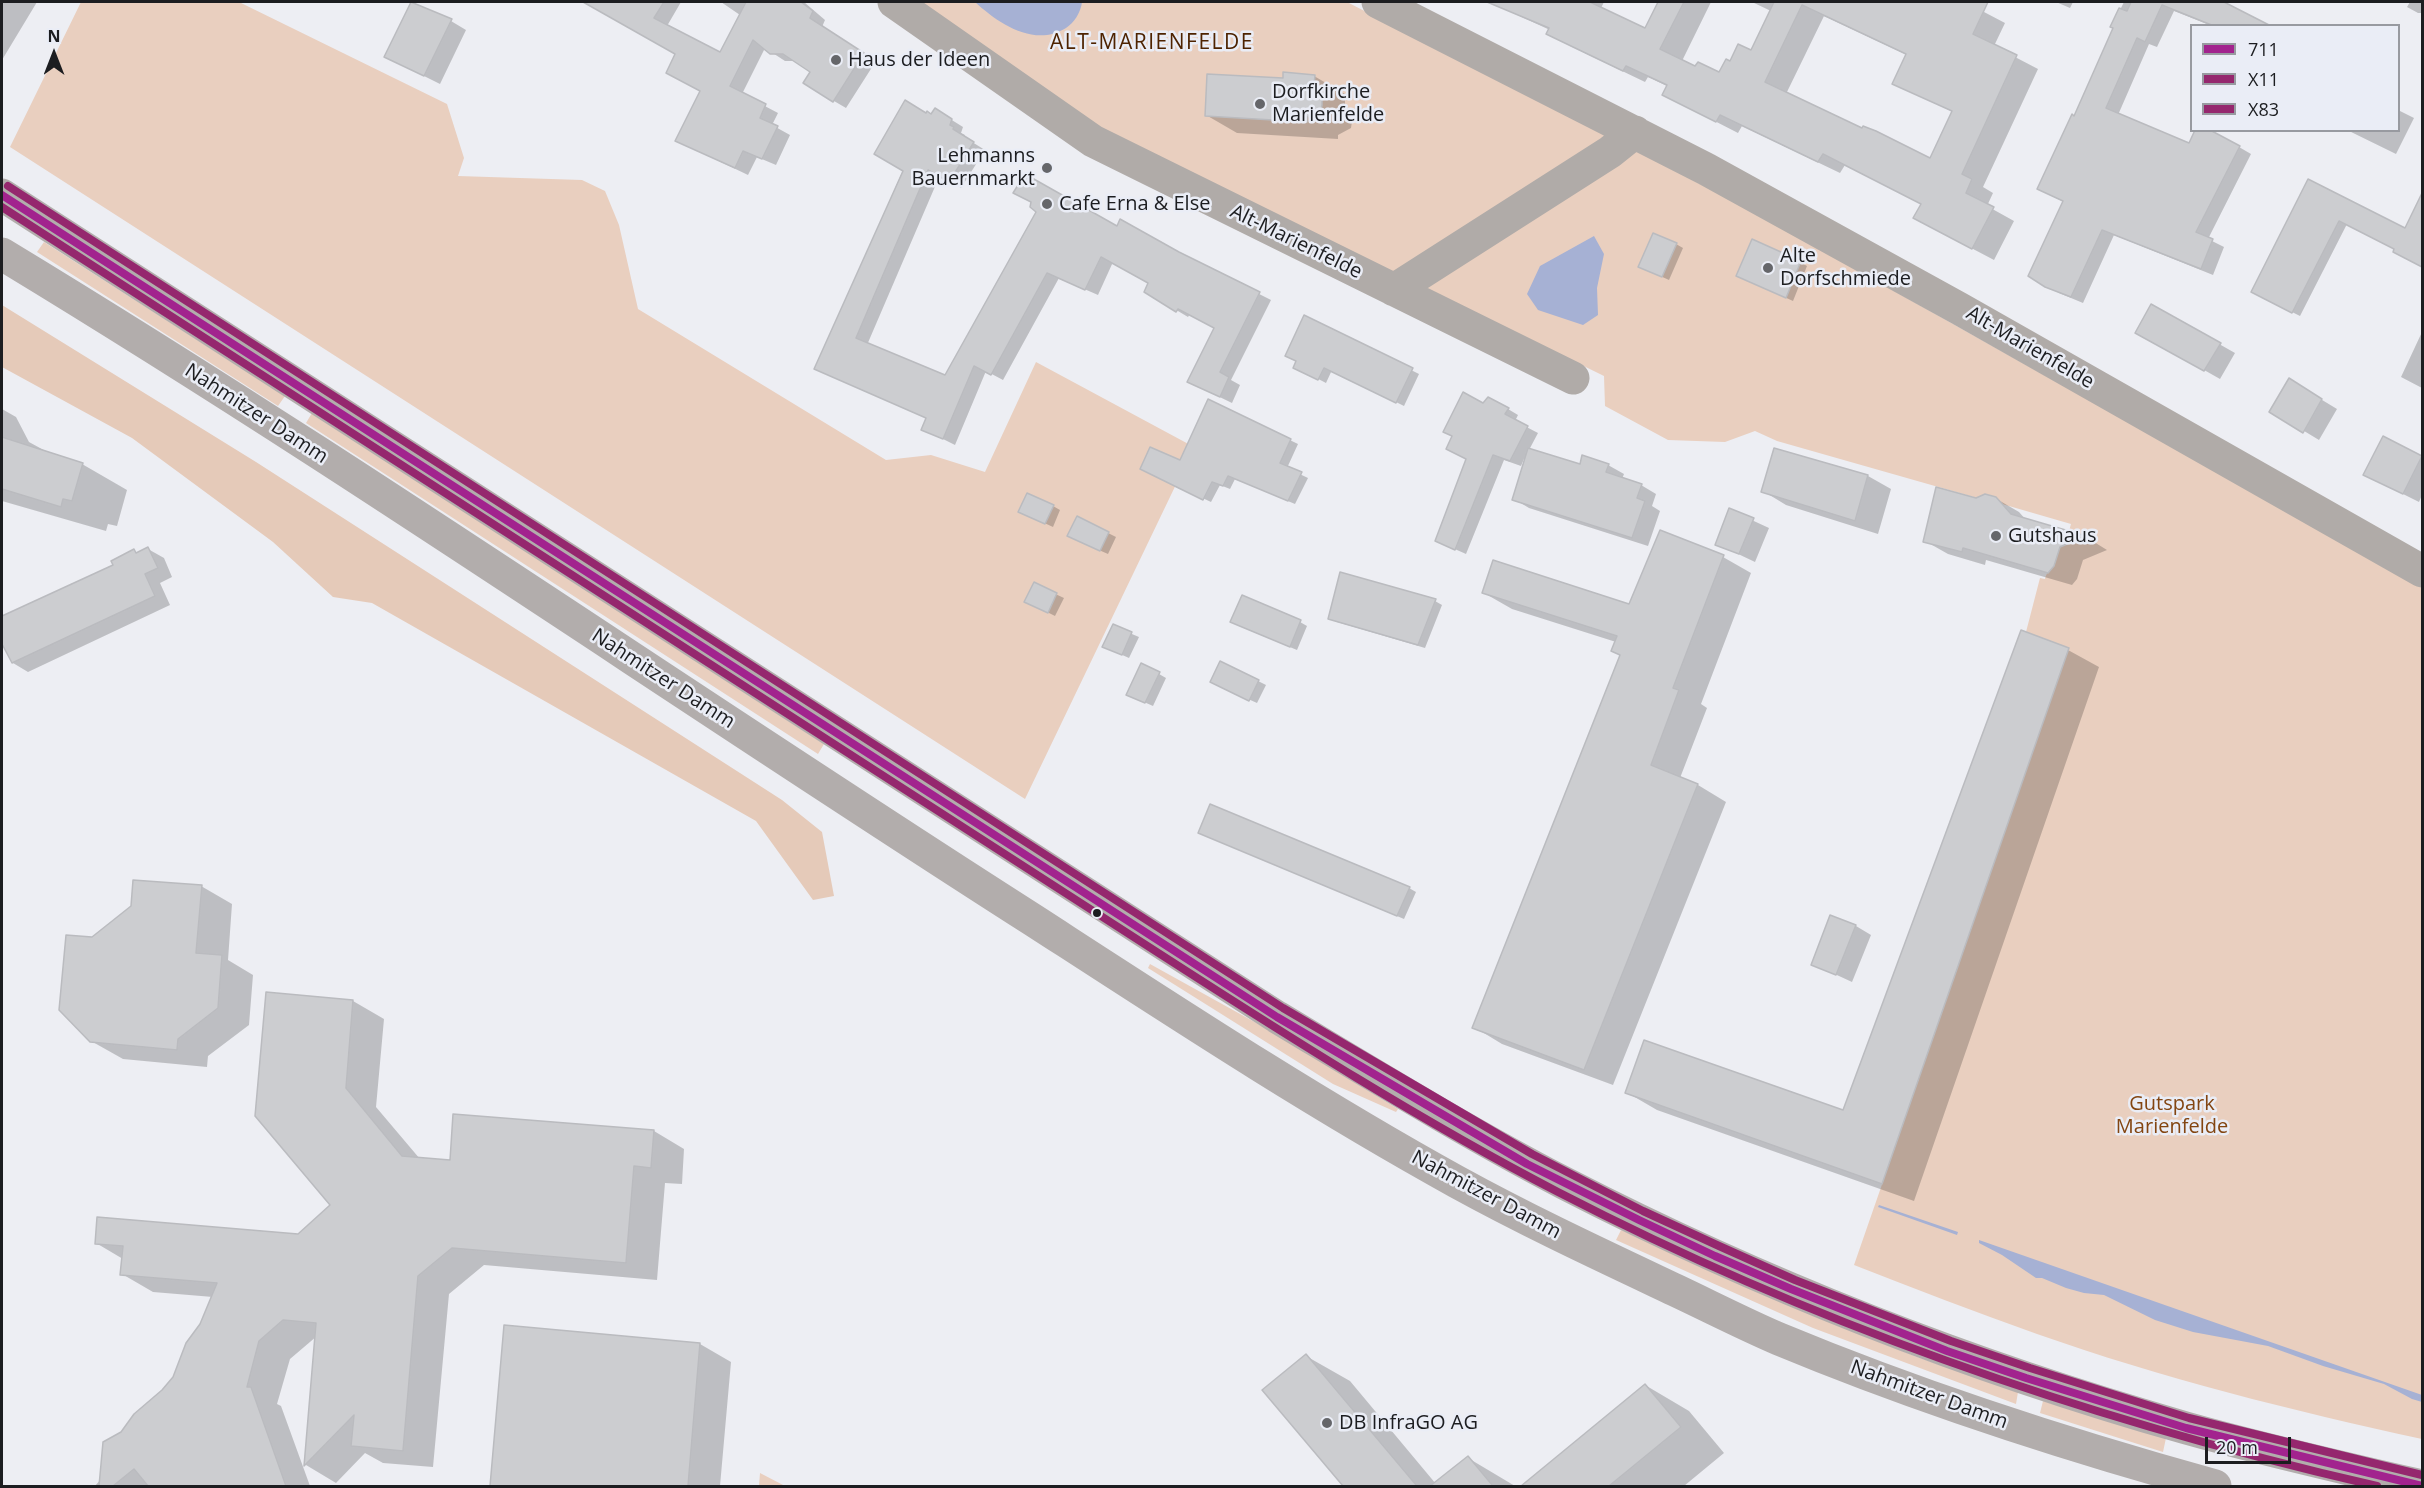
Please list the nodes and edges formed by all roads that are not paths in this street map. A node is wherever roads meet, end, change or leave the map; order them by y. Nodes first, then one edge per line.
1 (894, 2) edge
2 (1378, 2) edge
3 (1635, 132) junction
4 (2, 195) edge
5 (2, 254) edge
6 (1394, 290) junction
7 (1573, 378) dead end
8 (2422, 571) edge
9 (2215, 1486) edge
10 (2422, 1486) edge

1 - 6 street, Alt-Marienfelde
2 - 3 street, Alt-Marienfelde
3 - 6 street
3 - 8 street, Alt-Marienfelde
4 - 10 main road
5 - 9 main road, Nahmitzer Damm
6 - 7 street, Alt-Marienfelde

